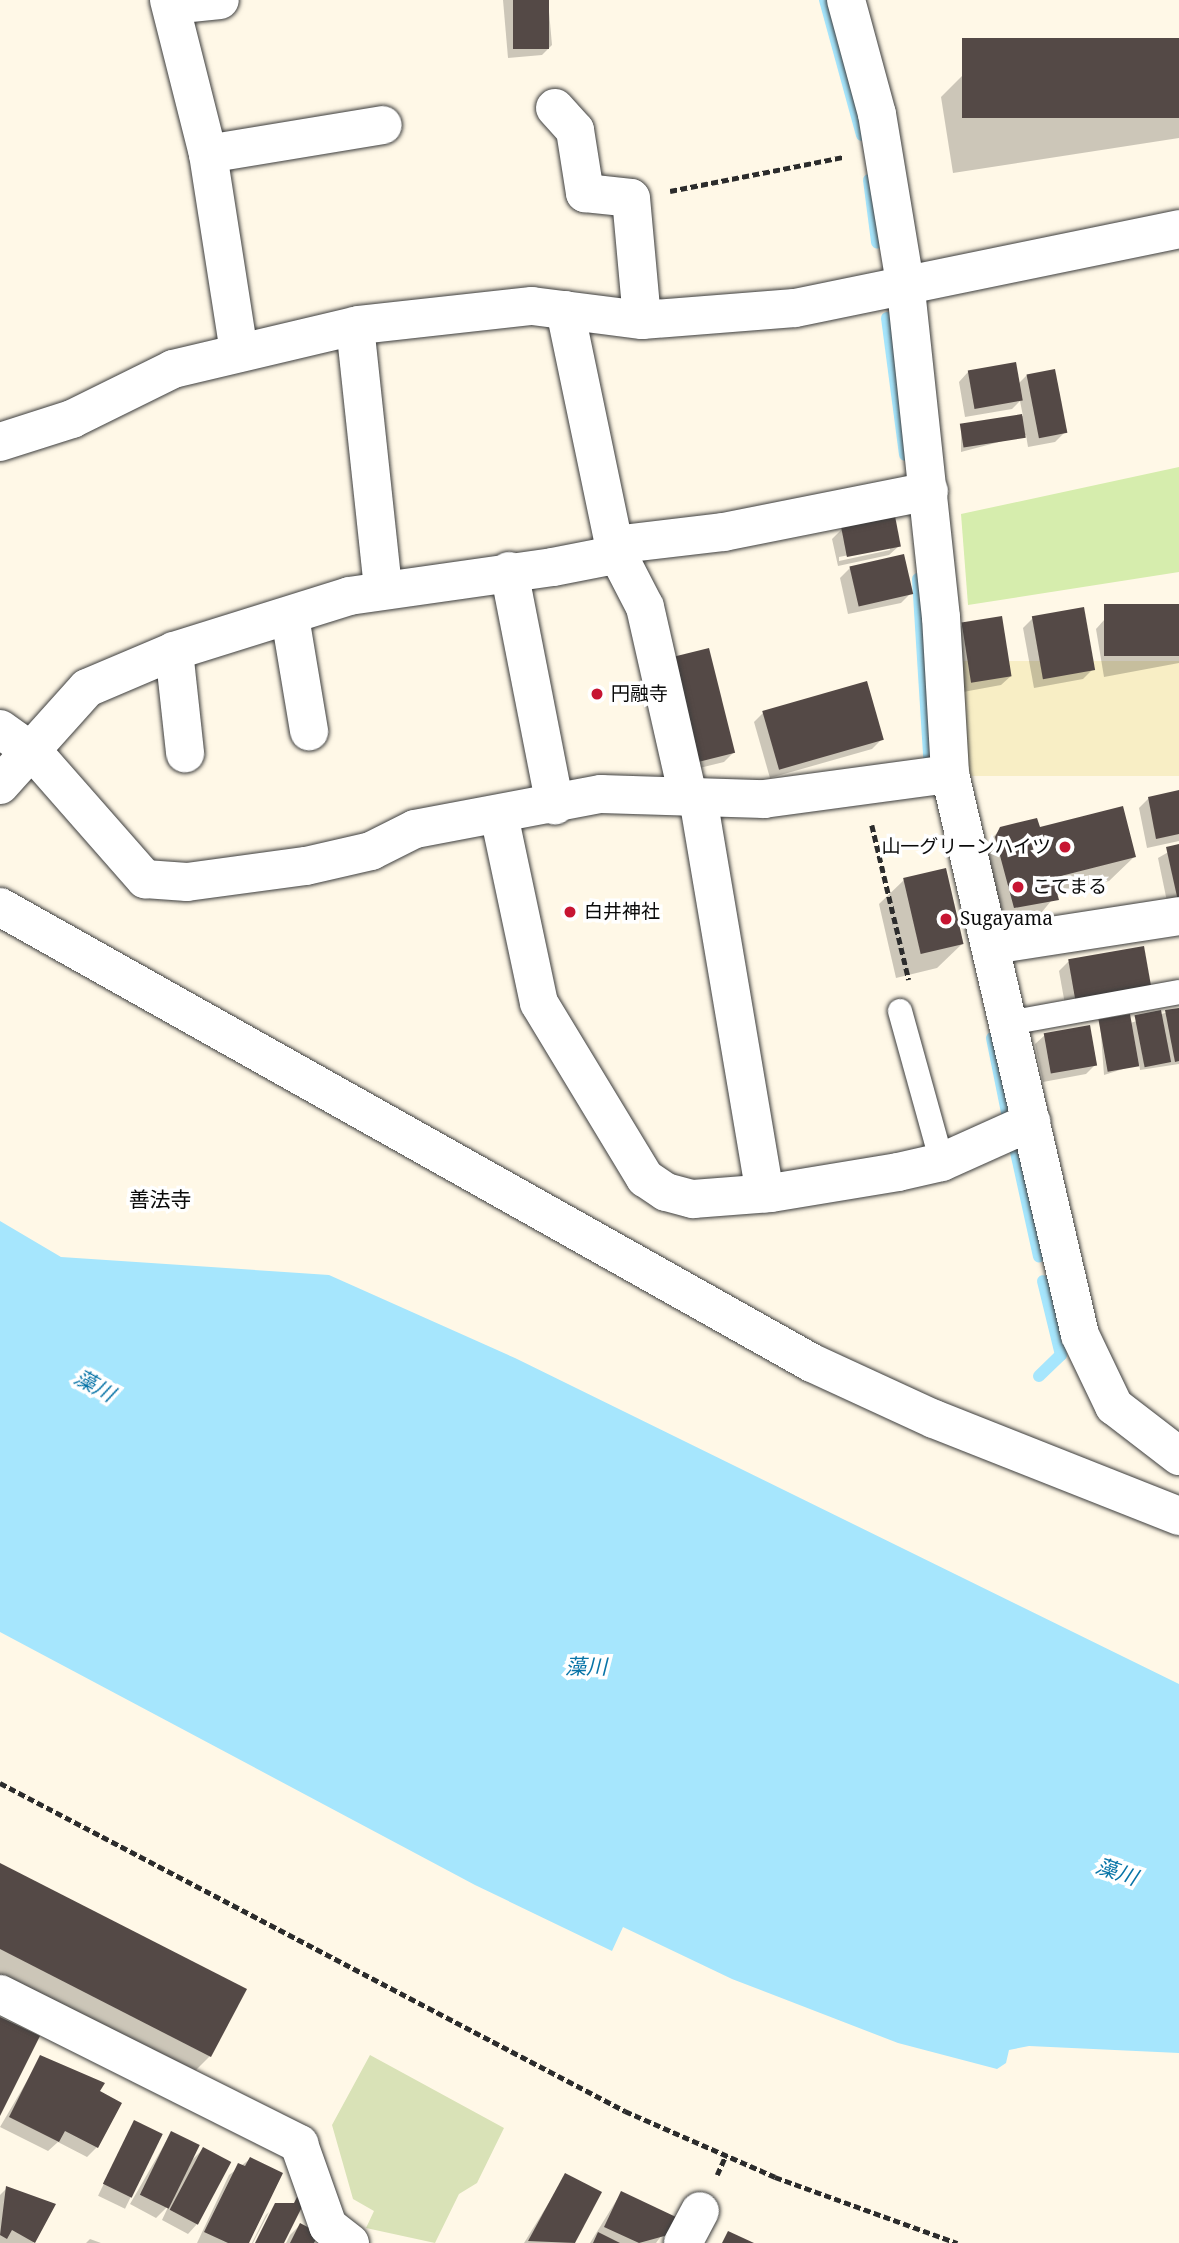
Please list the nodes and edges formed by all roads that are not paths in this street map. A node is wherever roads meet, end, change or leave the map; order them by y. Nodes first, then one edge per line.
1 (220, 0) edge
2 (846, 0) edge
3 (170, 3) edge
4 (555, 108) dead end
5 (383, 125) dead end
6 (208, 154) junction
7 (1179, 229) edge
8 (906, 290) junction
9 (565, 310) junction
10 (642, 320) junction
11 (355, 326) junction
12 (239, 353) junction
13 (0, 442) edge
14 (929, 491) junction
15 (615, 548) junction
16 (509, 571) junction
17 (383, 590) junction
18 (290, 617) junction
19 (174, 651) junction
20 (0, 729) edge
21 (309, 731) dead end
22 (31, 752) junction
23 (185, 753) dead end
24 (950, 774) junction
25 (0, 785) edge
26 (693, 797) junction
27 (555, 806) junction
28 (499, 815) junction
29 (0, 907) edge
30 (1179, 916) edge
31 (992, 945) junction
32 (1179, 992) edge
33 (900, 1011) road end
34 (1009, 1023) junction
35 (1031, 1122) junction
36 (942, 1162) junction
37 (765, 1193) junction
38 (1179, 1456) edge
39 (1179, 1516) edge
40 (0, 1994) edge
41 (350, 2243) edge

1 - 3 street
2 - 8 street
3 - 6 street
4 - 10 street
5 - 6 street
6 - 12 street
7 - 8 street
8 - 10 street
8 - 14 street
9 - 10 street
9 - 11 street
9 - 15 street
11 - 12 street
11 - 17 street
12 - 13 street
14 - 15 street
14 - 24 street
15 - 16 street
15 - 26 street
16 - 17 street
16 - 27 street
17 - 18 street
18 - 19 street
18 - 21 street
19 - 22 street
19 - 23 street
20 - 22 street
22 - 25 street
22 - 28 street
24 - 26 street
24 - 31 street
26 - 27 street
26 - 37 street
27 - 28 street
28 - 37 street
29 - 39 street
30 - 31 street
31 - 34 street
32 - 34 lane
33 - 36 lane
34 - 35 street
35 - 36 street
35 - 38 street
36 - 37 street
40 - 41 street

